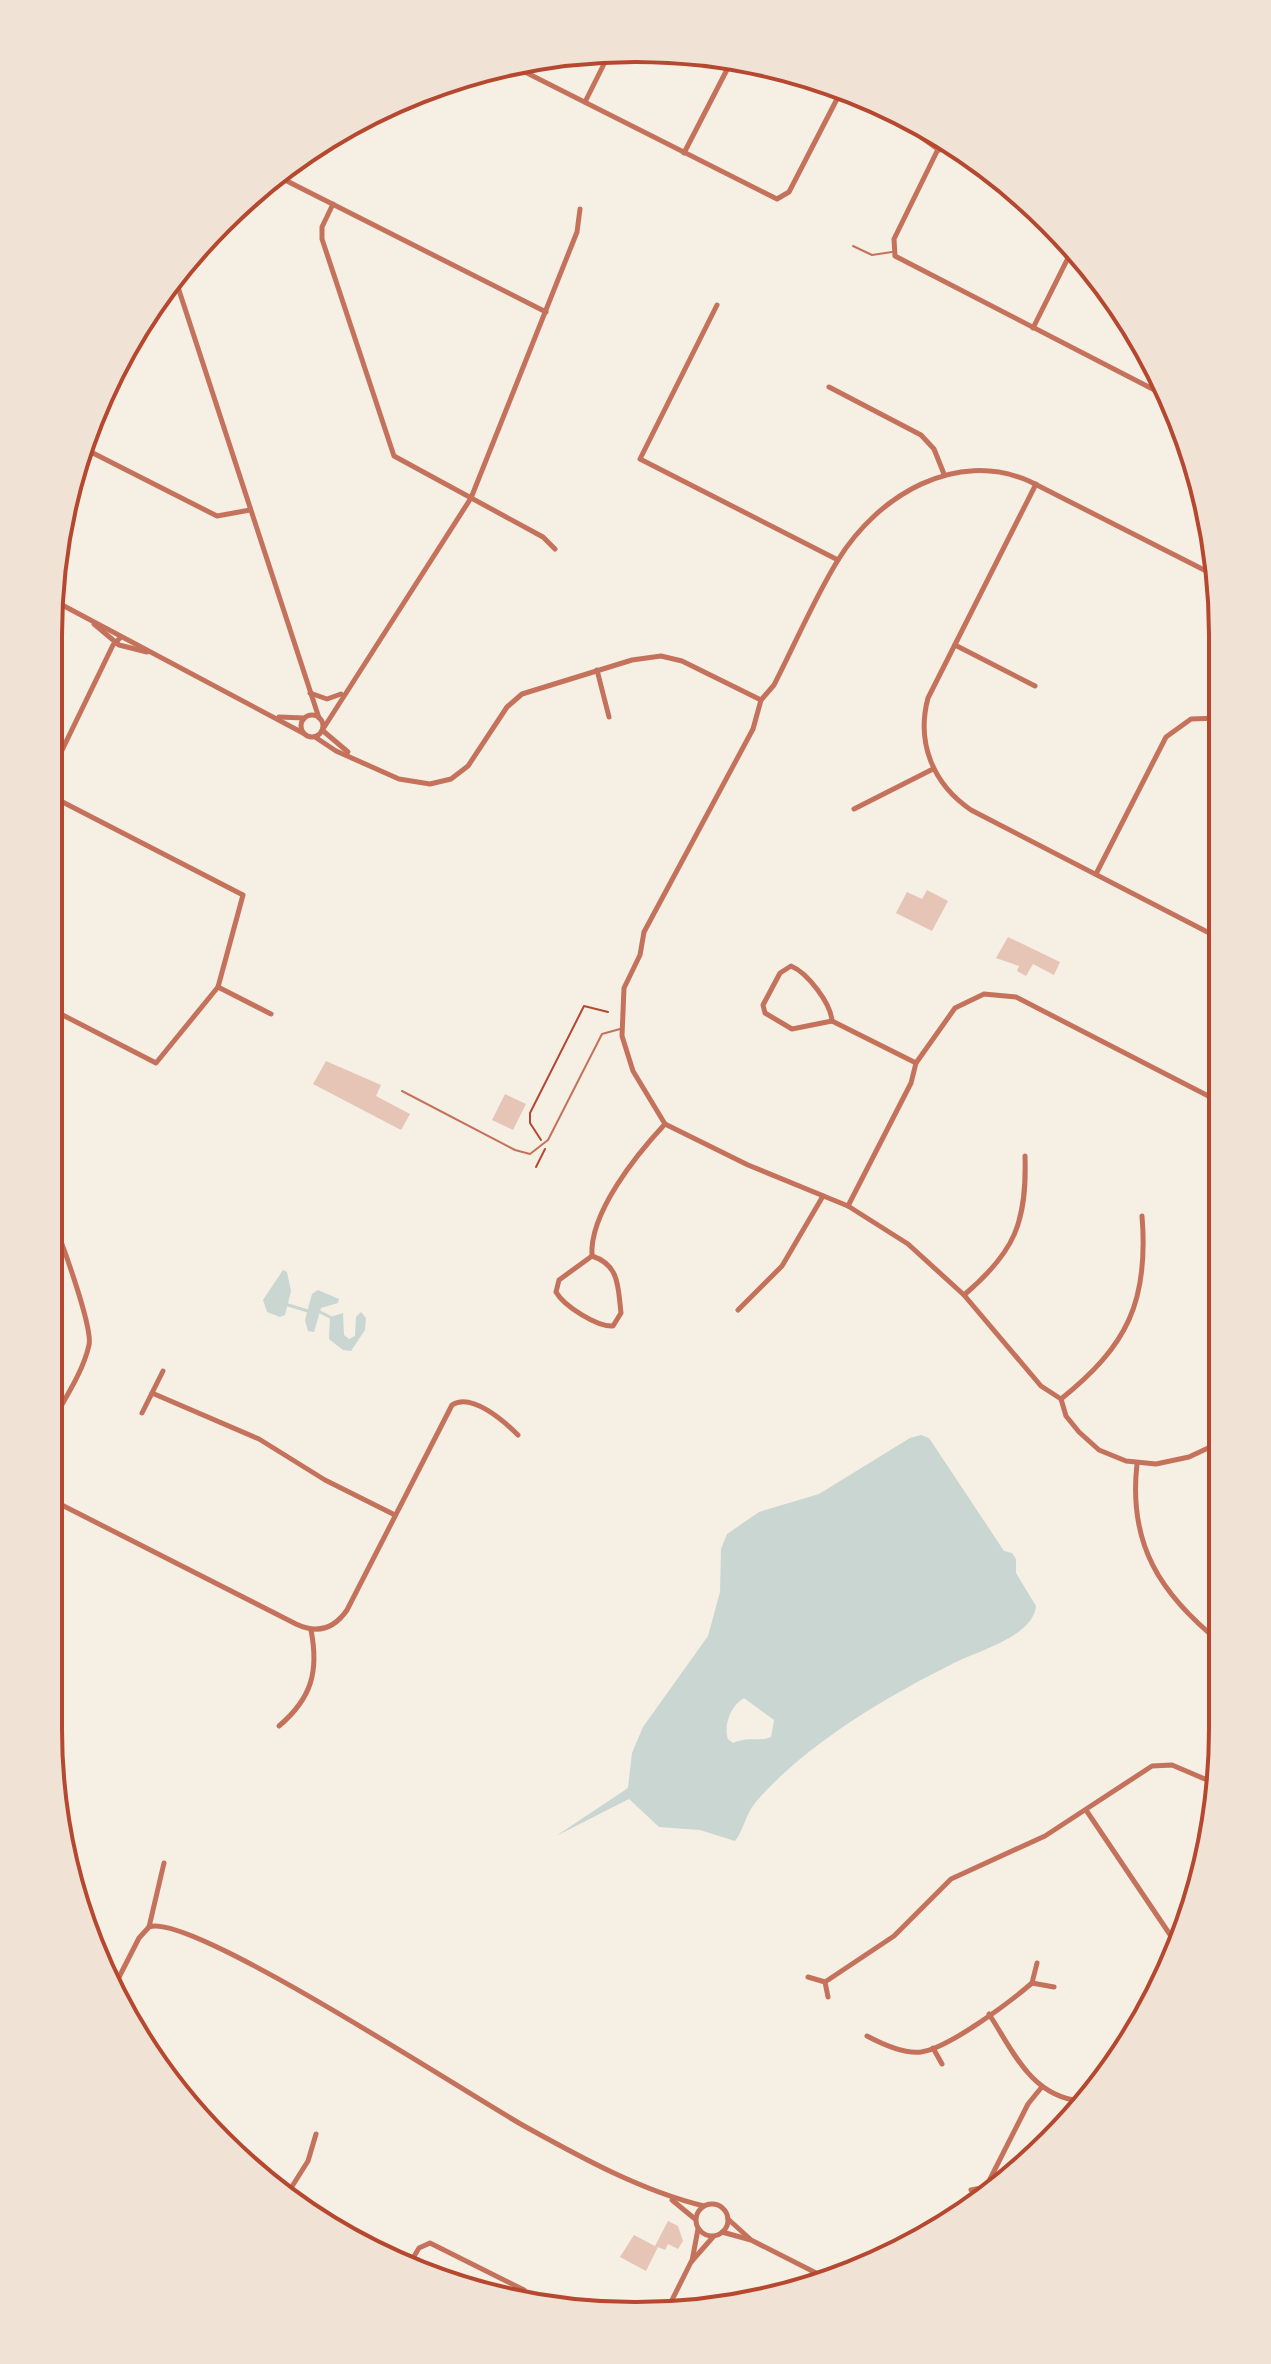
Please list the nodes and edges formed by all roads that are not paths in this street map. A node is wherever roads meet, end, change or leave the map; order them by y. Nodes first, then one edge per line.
1 (605, 63) edge
2 (727, 70) edge
3 (526, 73) edge
4 (840, 100) edge
5 (585, 102) junction
6 (935, 147) edge
7 (939, 150) joint
8 (684, 153) junction
9 (286, 181) edge
10 (333, 204) junction
11 (580, 209) dead end
12 (853, 246) dead end
13 (893, 251) junction
14 (1068, 258) edge
15 (179, 289) edge
16 (717, 305) dead end
17 (546, 312) junction
18 (1033, 328) junction
19 (829, 387) dead end
20 (1153, 389) edge
21 (92, 452) edge
22 (944, 474) junction
23 (1036, 484) junction
24 (471, 498) junction
25 (250, 510) junction
26 (555, 549) dead end
27 (838, 560) junction
28 (1205, 570) edge
29 (63, 606) edge
30 (118, 641) junction
31 (955, 645) junction
32 (597, 670) junction
33 (1035, 686) dead end
34 (345, 691) junction
35 (311, 695) junction
36 (761, 700) junction
37 (274, 716) junction
38 (306, 717) junction
39 (609, 717) dead end
40 (319, 718) junction
41 (1209, 718) edge
42 (322, 730) junction
43 (303, 733) junction
44 (315, 737) junction
45 (62, 751) edge
46 (352, 756) junction
47 (933, 769) junction
48 (62, 802) edge
49 (854, 809) dead end
50 (1096, 874) junction
51 (1209, 933) edge
52 (218, 987) junction
53 (271, 1014) dead end
54 (62, 1015) edge
55 (832, 1021) junction
56 (622, 1029) junction
57 (916, 1063) junction
58 (402, 1091) dead end
59 (1209, 1096) edge
60 (665, 1124) junction
61 (1025, 1156) dead end
62 (823, 1196) junction
63 (848, 1206) junction
64 (1142, 1216) dead end
65 (62, 1245) edge
66 (592, 1256) junction
67 (964, 1295) junction
68 (738, 1310) dead end
69 (163, 1371) dead end
70 (152, 1393) junction
71 (1061, 1399) junction
72 (62, 1402) edge
73 (142, 1413) dead end
74 (518, 1435) dead end
75 (1209, 1447) edge
76 (1137, 1464) junction
77 (62, 1505) edge
78 (395, 1515) junction
79 (311, 1630) junction
80 (1209, 1632) edge
81 (279, 1726) dead end
82 (1206, 1780) edge
83 (1086, 1810) junction
84 (164, 1863) dead end
85 (149, 1927) junction
86 (1170, 1935) edge
87 (1037, 1963) dead end
88 (119, 1977) edge
89 (808, 1977) dead end
90 (825, 1982) junction
91 (1032, 1983) junction
92 (1054, 1987) dead end
93 (828, 1997) dead end
94 (989, 2014) junction
95 (867, 2036) dead end
96 (933, 2048) junction
97 (942, 2064) dead end
98 (1041, 2088) junction
99 (1073, 2100) edge
100 (316, 2134) dead end
101 (992, 2177) edge
102 (292, 2187) edge
103 (971, 2190) dead end
104 (975, 2190) edge
105 (668, 2197) junction
106 (704, 2206) junction
107 (728, 2219) junction
108 (696, 2220) junction
109 (698, 2229) junction
110 (722, 2232) junction
111 (714, 2236) junction
112 (751, 2240) junction
113 (414, 2257) edge
114 (691, 2262) junction
115 (816, 2273) edge
116 (524, 2290) dead end
117 (671, 2301) edge

1 - 5 street
2 - 8 street
3 - 5 street
4 - 8 street
5 - 8 street
6 - 7 street
7 - 13 street
9 - 10 street
10 - 17 street
10 - 24 street
11 - 17 street
12 - 13 lane
13 - 18 street
14 - 18 street
15 - 25 street
16 - 27 street
17 - 24 street
18 - 20 street
19 - 22 street
21 - 25 street
22 - 23 street
22 - 27 street
23 - 28 street
23 - 31 street
24 - 26 street
24 - 34 street
25 - 35 street
27 - 36 street
29 - 30 street
30 - 37 street
30 - 45 street
31 - 33 street
31 - 47 street
32 - 36 street
32 - 39 street
32 - 46 street
34 - 35 street
34 - 42 street
35 - 38 street
35 - 40 street
36 - 56 street
37 - 38 street
37 - 43 street
38 - 40 street
38 - 43 street
40 - 42 street
41 - 50 street
42 - 44 street
42 - 46 street
43 - 44 street
44 - 46 street
47 - 49 street
47 - 50 street
48 - 52 street
50 - 51 street
52 - 53 street
52 - 54 street
55 - 55 street
55 - 57 street
56 - 58 lane
56 - 60 street
57 - 59 street
57 - 63 street
60 - 62 street
60 - 66 street
61 - 67 street
62 - 63 street
62 - 68 street
63 - 67 street
64 - 71 street
65 - 72 street
66 - 66 street
67 - 71 street
69 - 70 street
70 - 73 street
70 - 78 street
71 - 76 street
74 - 78 street
75 - 76 street
76 - 80 street
77 - 79 street
78 - 79 street
79 - 81 street
82 - 83 street
83 - 86 street
83 - 90 street
84 - 85 street
85 - 88 street
85 - 105 street
87 - 91 street
89 - 90 street
90 - 93 street
91 - 92 street
91 - 94 street
94 - 96 street
94 - 98 street
95 - 96 street
96 - 97 street
98 - 99 street
98 - 101 street
100 - 102 street
103 - 104 street
105 - 106 street
105 - 108 street
106 - 107 street
106 - 108 street
107 - 110 street
107 - 112 street
108 - 109 street
109 - 111 street
109 - 114 street
110 - 111 street
110 - 112 street
111 - 114 street
112 - 115 street
113 - 116 street
114 - 117 street

